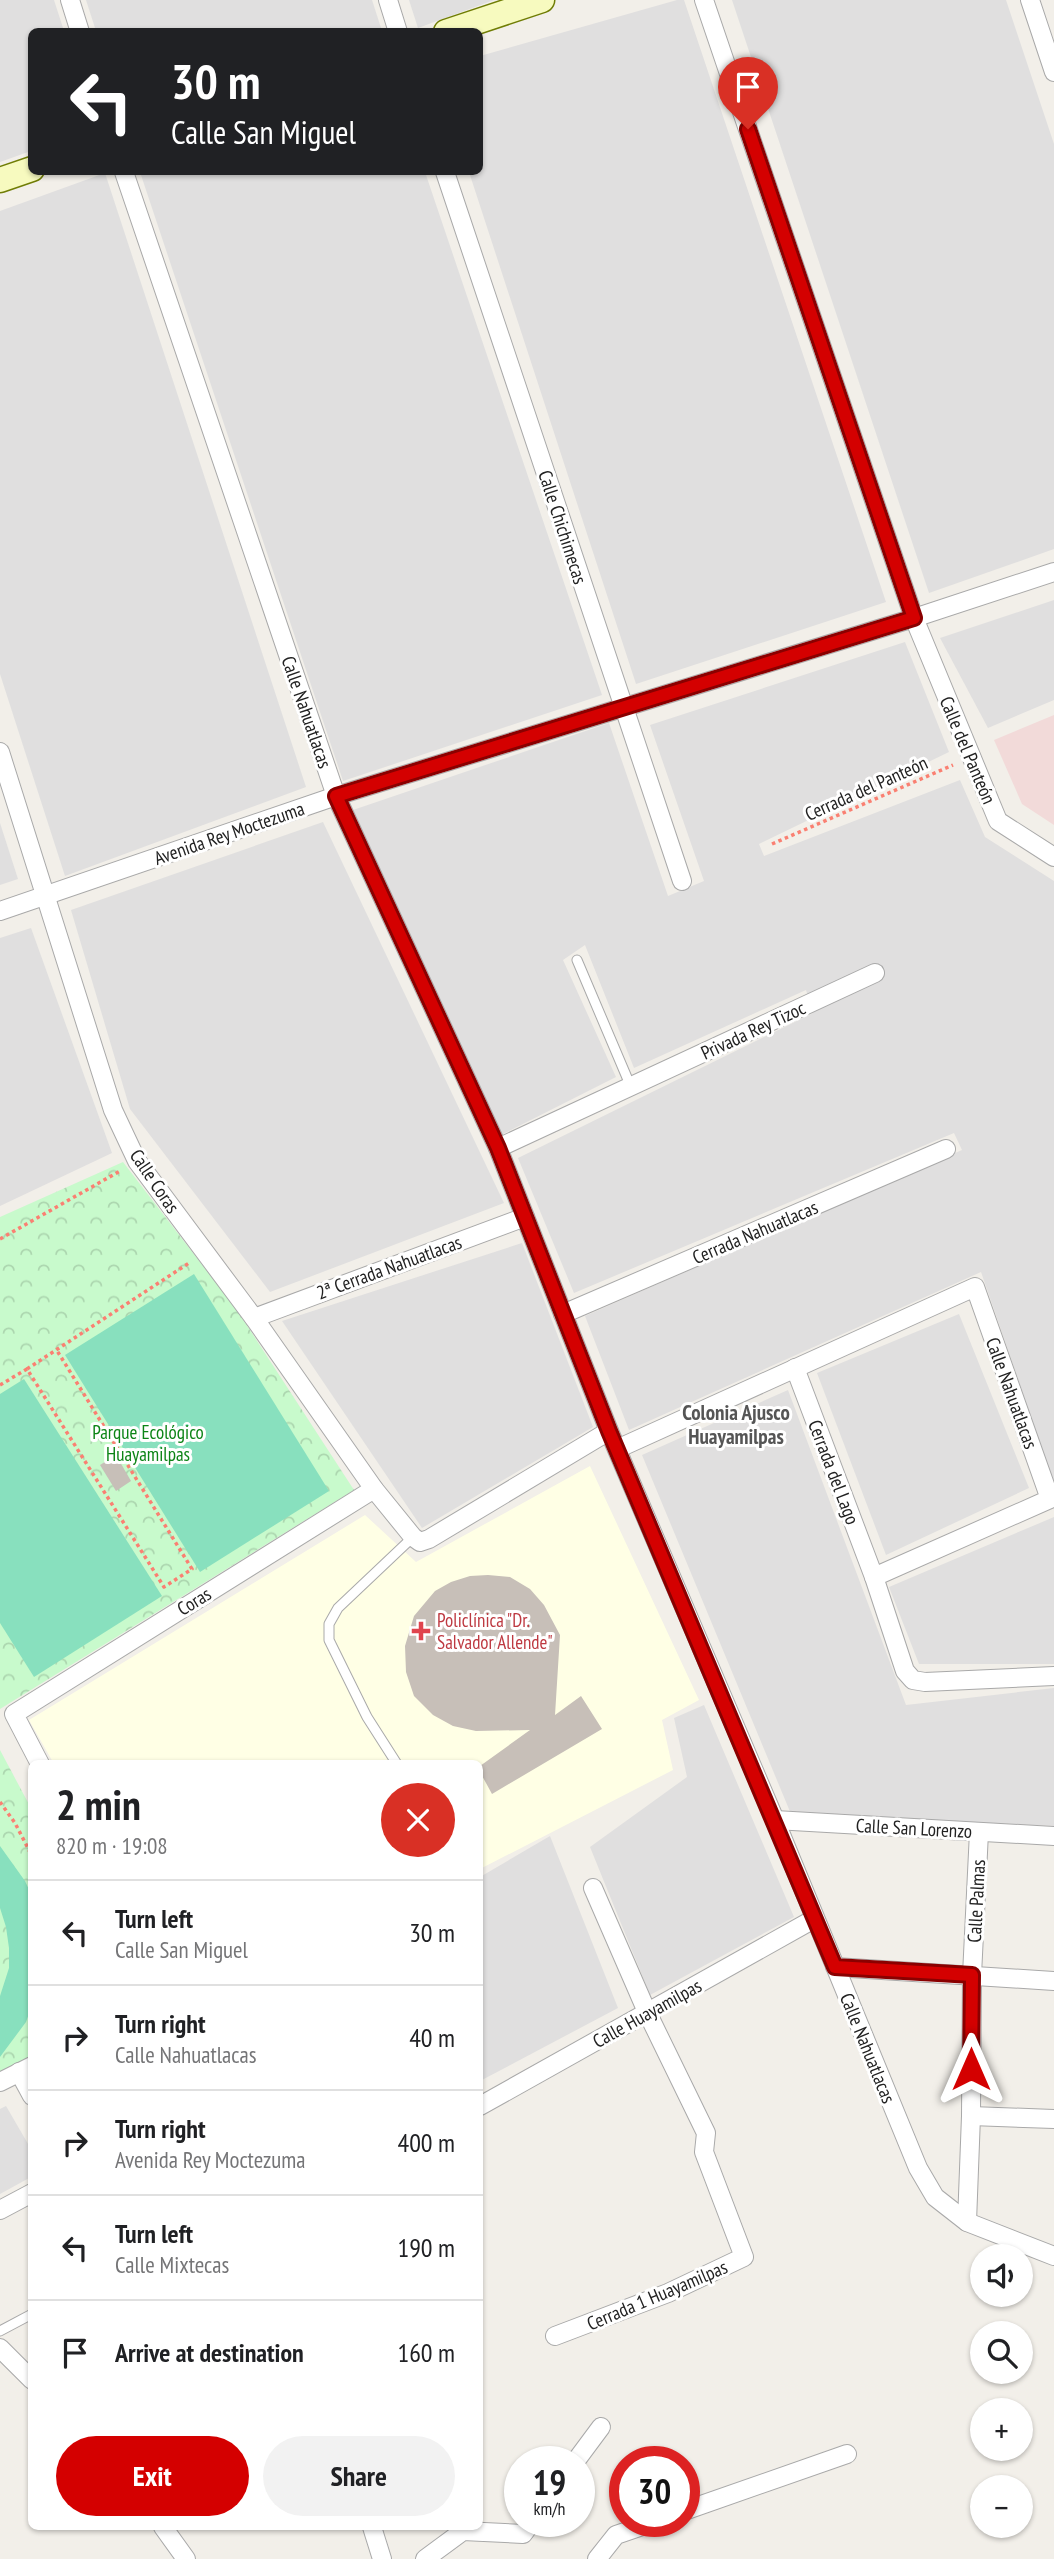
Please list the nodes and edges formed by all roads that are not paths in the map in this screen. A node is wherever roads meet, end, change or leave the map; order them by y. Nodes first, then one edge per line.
1 (70, 0) edge
2 (388, 0) edge
3 (542, 0) edge
4 (704, 0) edge
5 (1030, 0) edge
6 (79, 28) edge
7 (397, 28) edge
8 (458, 28) edge
9 (1054, 72) edge
10 (28, 170) edge
11 (125, 175) edge
12 (446, 175) edge
13 (0, 180) edge
14 (1054, 572) edge
15 (914, 618) junction
16 (624, 708) junction
17 (0, 752) edge
18 (336, 796) junction
19 (1054, 857) edge
20 (682, 881) dead end
21 (46, 897) junction
22 (0, 911) edge
23 (578, 960) dead end
24 (876, 973) dead end
25 (631, 1087) junction
26 (498, 1148) junction
27 (946, 1149) dead end
28 (525, 1217) junction
29 (563, 1314) junction
30 (254, 1318) junction
31 (795, 1368) junction
32 (609, 1431) junction
33 (617, 1449) junction
34 (374, 1489) junction
35 (421, 1538) junction
36 (874, 1577) junction
37 (1054, 1676) edge
38 (38, 1760) edge
39 (394, 1760) edge
40 (775, 1820) junction
41 (979, 1832) junction
42 (1054, 1836) edge
43 (593, 1888) dead end
44 (814, 1919) junction
45 (835, 1967) junction
46 (972, 1975) junction
47 (1054, 1981) edge
48 (648, 2012) junction
49 (25, 2069) edge
50 (0, 2082) edge
51 (483, 2104) edge
52 (971, 2116) junction
53 (1054, 2119) edge
54 (28, 2195) edge
55 (0, 2210) edge
56 (967, 2222) junction
57 (1054, 2256) edge
58 (28, 2316) edge
59 (0, 2331) edge
60 (555, 2336) dead end
61 (0, 2348) edge
62 (28, 2375) edge
63 (601, 2427) dead end
64 (587, 2446) edge
65 (847, 2454) dead end
66 (700, 2505) edge
67 (165, 2530) edge
68 (373, 2530) edge
69 (504, 2533) edge
70 (614, 2537) edge
71 (186, 2559) edge
72 (382, 2559) edge
73 (425, 2559) edge
74 (597, 2559) edge

1 - 6 street
2 - 7 street
3 - 8 street
4 - 15 street, Calle del Panteón
5 - 9 street
10 - 13 street
11 - 18 street, Calle Nahuatlacas
12 - 16 street, Calle Chichimecas
14 - 15 street, Avenida Rey Moctezuma
15 - 16 street, Avenida Rey Moctezuma
15 - 19 street, Calle del Panteón
16 - 18 street, Avenida Rey Moctezuma
16 - 20 street, Calle Chichimecas
17 - 21 street, Calle Coras
18 - 21 street, Avenida Rey Moctezuma
18 - 26 street, Calle Nahuatlacas
21 - 22 street, Avenida Rey Moctezuma
21 - 30 street, Calle Coras
23 - 25 lane
24 - 25 street, Privada Rey Tizoc
25 - 26 street, Privada Rey Tizoc
26 - 28 street, Calle Nahuatlacas
27 - 29 street, Cerrada Nahuatlacas
28 - 29 street, Calle Nahuatlacas
28 - 30 street, 2ª Cerrada Nahuatlacas
29 - 32 street, Calle Nahuatlacas
30 - 34 street, Calle Coras
31 - 33 street
31 - 36 street, Cerrada del Lago
31 - 36 street, Calle Nahuatlacas
32 - 33 street, Calle Nahuatlacas
32 - 35 street
33 - 40 street, Calle Nahuatlacas
34 - 35 street, Calle Coras
34 - 38 street, Coras
35 - 39 lane
36 - 37 street, Cerrada del Lago
40 - 41 street, Calle San Lorenzo
40 - 44 street, Calle Nahuatlacas
41 - 42 street, Calle San Lorenzo
41 - 46 street, Calle Palmas
43 - 48 street
44 - 45 street, Calle Nahuatlacas
44 - 48 street, Calle Huayamilpas
45 - 46 street
45 - 56 street, Calle Nahuatlacas
46 - 47 street
46 - 52 street, Calle Palmas
48 - 51 street, Calle Huayamilpas
48 - 60 street, Cerrada 1 Huayamilpas
49 - 50 street
52 - 53 street
52 - 56 street, Calle Palmas
54 - 55 street
56 - 57 street, Calle Nahuatlacas
58 - 59 lane
61 - 62 street
63 - 64 street
65 - 66 street
67 - 71 street
68 - 72 street
69 - 73 street
70 - 74 street

